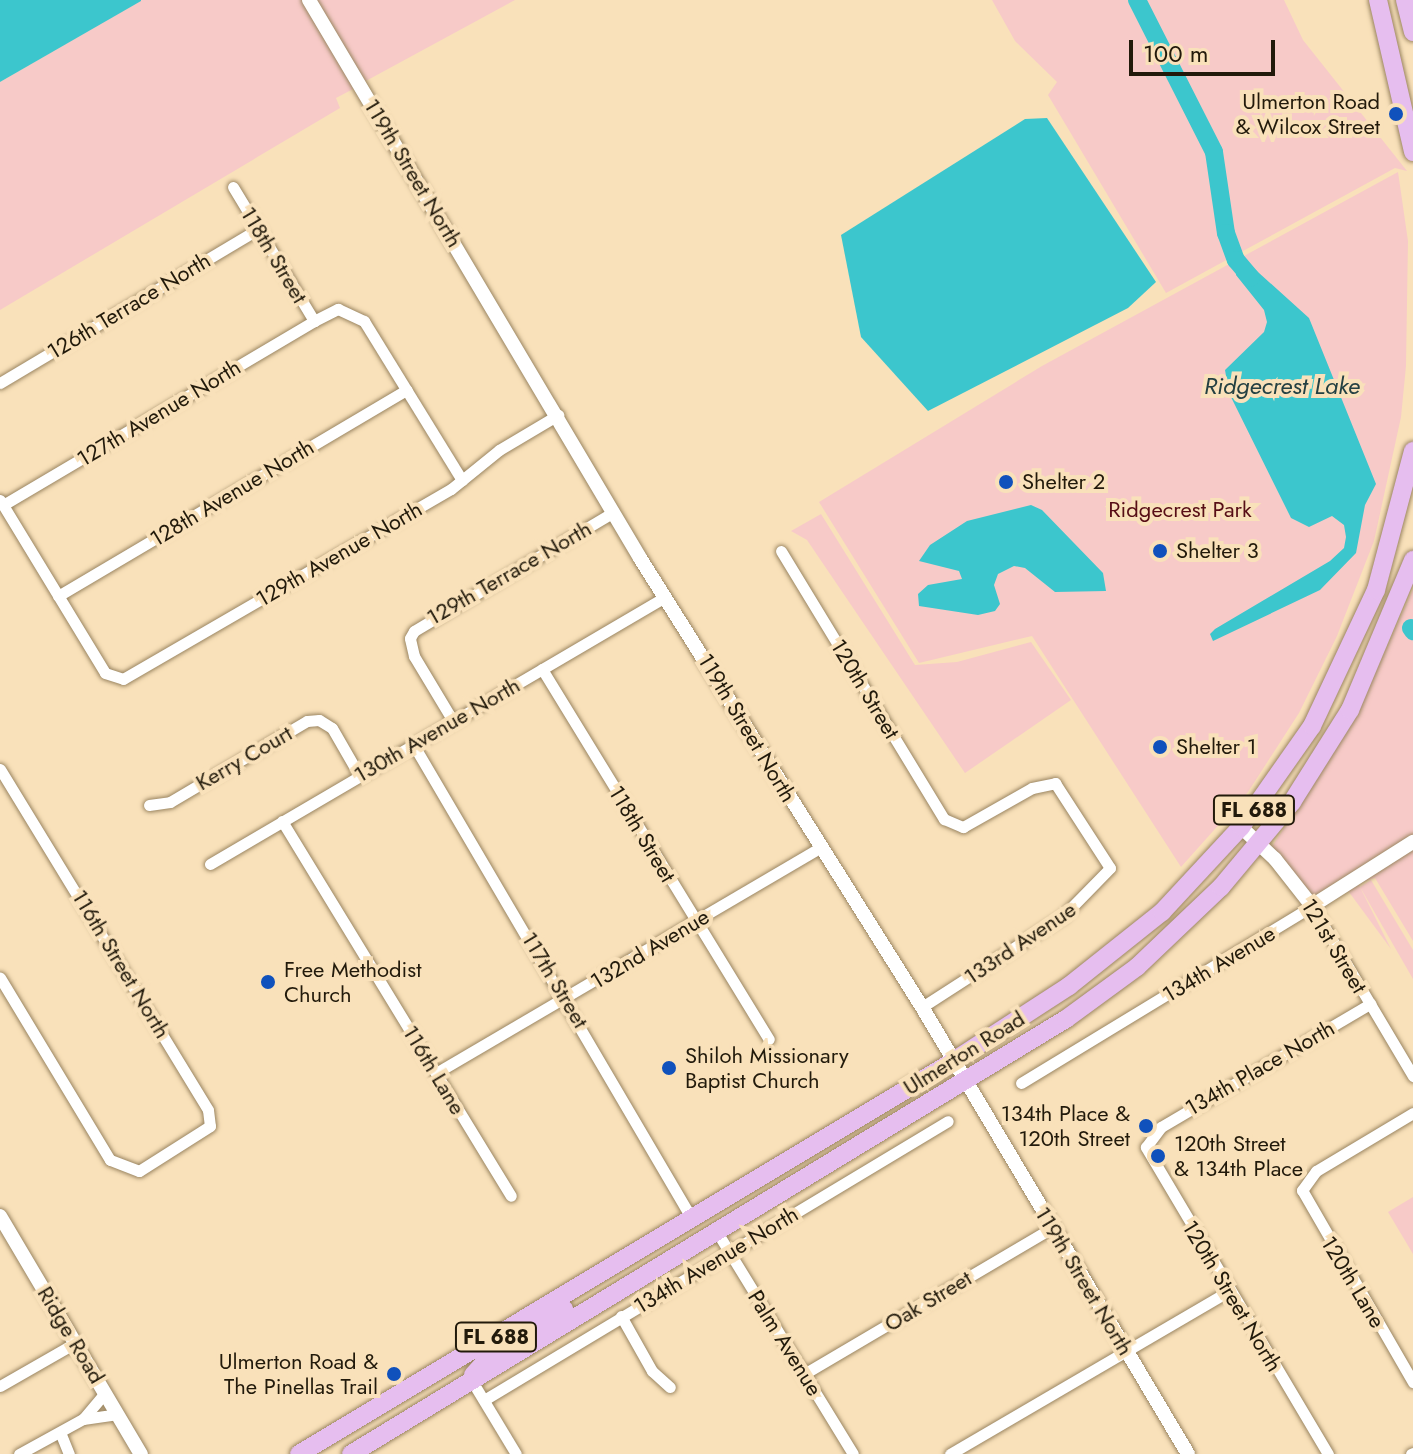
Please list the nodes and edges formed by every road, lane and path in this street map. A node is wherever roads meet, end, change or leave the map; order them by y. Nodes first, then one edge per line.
1 (309, 0) edge
2 (1378, 0) edge
3 (1405, 0) edge
4 (1413, 32) edge
5 (1413, 147) edge
6 (233, 187) dead end
7 (258, 229) junction
8 (314, 321) junction
9 (0, 383) edge
10 (407, 390) junction
11 (558, 415) junction
12 (1413, 451) edge
13 (462, 480) junction
14 (1, 502) edge
15 (612, 513) junction
16 (781, 551) dead end
17 (1413, 560) edge
18 (58, 596) junction
19 (665, 597) junction
20 (542, 669) junction
21 (453, 721) junction
22 (413, 744) junction
23 (0, 769) edge
24 (359, 775) junction
25 (149, 805) dead end
26 (282, 821) junction
27 (1241, 827) junction
28 (1413, 842) edge
29 (1260, 844) junction
30 (821, 847) junction
31 (210, 864) dead end
32 (1110, 868) joint
33 (1312, 906) junction
34 (695, 921) junction
35 (1, 982) edge
36 (567, 998) junction
37 (1370, 1004) junction
38 (922, 1007) junction
39 (769, 1039) dead end
40 (952, 1062) junction
41 (436, 1073) junction
42 (1413, 1076) edge
43 (964, 1082) junction
44 (1021, 1083) dead end
45 (1413, 1113) edge
46 (948, 1121) dead end
47 (1153, 1135) joint
48 (511, 1196) dead end
49 (0, 1216) edge
50 (692, 1219) junction
51 (1052, 1228) junction
52 (717, 1232) junction
53 (729, 1251) junction
54 (587, 1281) junction
55 (1229, 1291) junction
56 (621, 1316) junction
57 (576, 1318) junction
58 (75, 1343) junction
59 (1127, 1351) junction
60 (463, 1357) junction
61 (804, 1374) junction
62 (472, 1381) junction
63 (1413, 1382) edge
64 (0, 1386) edge
65 (670, 1387) dead end
66 (105, 1393) junction
67 (484, 1400) junction
68 (118, 1414) junction
69 (83, 1419) junction
70 (60, 1432) junction
71 (333, 1434) junction
72 (29, 1452) edge
73 (69, 1454) edge
74 (141, 1454) edge
75 (299, 1454) edge
76 (316, 1454) edge
77 (338, 1454) edge
78 (351, 1454) edge
79 (516, 1454) edge
80 (853, 1454) edge
81 (950, 1454) edge
82 (1188, 1454) edge
83 (1328, 1454) edge

1 - 11 street, 119th Street North
2 - 5 main road
3 - 4 main road
6 - 7 street, 118th Street
7 - 8 street, 118th Street
7 - 9 street, 126th Terrace North
8 - 10 street, 118th Street
8 - 14 street, 127th Avenue North
10 - 13 street, 118th Street
10 - 18 street, 128th Avenue North
11 - 13 street, 129th Avenue North
11 - 15 street, 119th Street North
12 - 27 main road, Ulmerton Road / FL 688
13 - 18 street, 129th Avenue North
14 - 18 street
15 - 19 street, 119th Street North
15 - 21 street, 129th Terrace North
16 - 32 street, 120th Street
17 - 29 main road, Ulmerton Road / FL 688
19 - 20 street, 130th Avenue North
19 - 30 street, 119th Street North
20 - 21 street, 130th Avenue North
20 - 34 street, 118th Street
21 - 22 street, 130th Avenue North
22 - 24 street, 130th Avenue North
22 - 36 street, 117th Street
23 - 35 street, 116th Street North
24 - 25 street, Kerry Court
24 - 26 street, 130th Avenue North
26 - 31 street, 130th Avenue North
26 - 41 street, 116th Lane
27 - 29 street, 121st Street
27 - 40 main road, Ulmerton Road / FL 688
28 - 33 street, 134th Avenue
29 - 33 street, 121st Street
29 - 43 main road, Ulmerton Road / FL 688
30 - 34 street, 132nd Avenue
30 - 38 street, 119th Street North
32 - 38 street, 133rd Avenue
33 - 37 street, 121st Street
33 - 44 street, 134th Avenue
34 - 36 street, 132nd Avenue
34 - 39 street, 118th Street
36 - 41 street, 132nd Avenue
36 - 50 street, 117th Street
37 - 42 street, 121st Street
37 - 47 street, 134th Place North
38 - 40 street, 119th Street North
40 - 43 street, 119th Street North
40 - 50 main road, Ulmerton Road / FL 688
41 - 48 street, 116th Lane
43 - 51 street, 119th Street North
43 - 52 main road, Ulmerton Road / FL 688
45 - 63 street, 120th Lane
46 - 53 street, 134th Avenue North
47 - 55 street, 120th Street North
49 - 58 street, Ridge Road
50 - 54 main road, Ulmerton Road / FL 688
50 - 57 main road
51 - 59 street, 119th Street North
51 - 61 street, Oak Street
52 - 53 street, Palm Avenue
52 - 57 main road, Ulmerton Road / FL 688
53 - 56 street, 134th Avenue North
53 - 61 street, Palm Avenue
54 - 60 main road, Ulmerton Road / FL 688
54 - 62 main road
55 - 59 street
55 - 83 street, 120th Street North
56 - 65 street
56 - 67 street, 134th Avenue North
57 - 62 main road, Ulmerton Road / FL 688
58 - 64 street
58 - 66 street, Ridge Road
59 - 81 street
59 - 82 street, 119th Street North
60 - 71 main road, Ulmerton Road / FL 688
60 - 77 main road
61 - 80 street, Palm Avenue
62 - 67 street
62 - 78 main road, Ulmerton Road / FL 688
66 - 68 street, Ridge Road
66 - 69 street
67 - 79 street
68 - 69 street
68 - 74 street, Ridge Road
69 - 70 street
70 - 72 street
70 - 73 street
71 - 75 main road, Ulmerton Road / FL 688
71 - 76 main road

